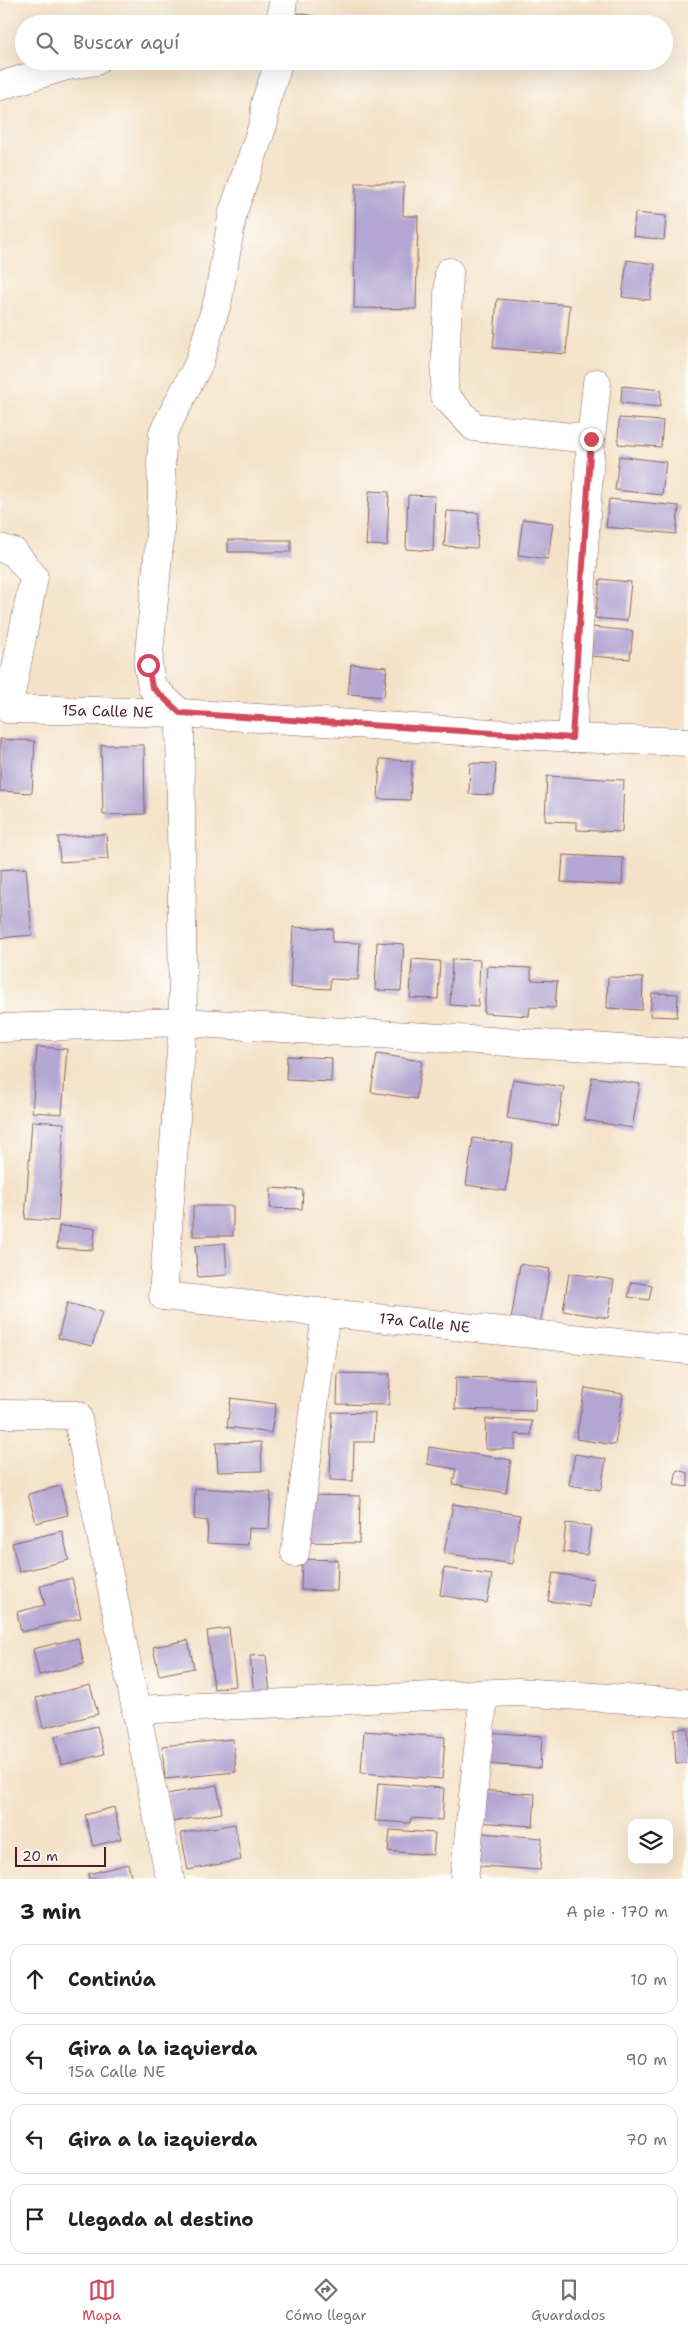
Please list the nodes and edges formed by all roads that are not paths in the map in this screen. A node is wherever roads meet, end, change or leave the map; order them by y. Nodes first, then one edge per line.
1 (283, 0) edge
2 (281, 15) edge
3 (53, 70) edge
4 (276, 70) edge
5 (0, 86) edge
6 (449, 272) dead end
7 (597, 383) dead end
8 (591, 439) junction
9 (0, 548) edge
10 (180, 713) junction
11 (572, 738) junction
12 (688, 742) edge
13 (183, 1022) junction
14 (0, 1028) edge
15 (688, 1053) edge
16 (326, 1313) junction
17 (688, 1350) edge
18 (0, 1414) edge
19 (295, 1553) dead end
20 (484, 1694) junction
21 (688, 1703) edge
22 (136, 1710) junction
23 (170, 1879) edge
24 (464, 1879) edge

1 - 2 street
3 - 5 street
4 - 10 street
6 - 8 street
7 - 8 street
8 - 11 street
9 - 10 street, 15a Calle NE
10 - 11 street, 15a Calle NE
10 - 13 street
11 - 12 street, 15a Calle NE
13 - 14 street
13 - 15 street
13 - 16 street, 17a Calle NE
16 - 17 street, 17a Calle NE
16 - 19 street
18 - 22 street
20 - 21 street
20 - 22 street
20 - 24 street
22 - 23 street

